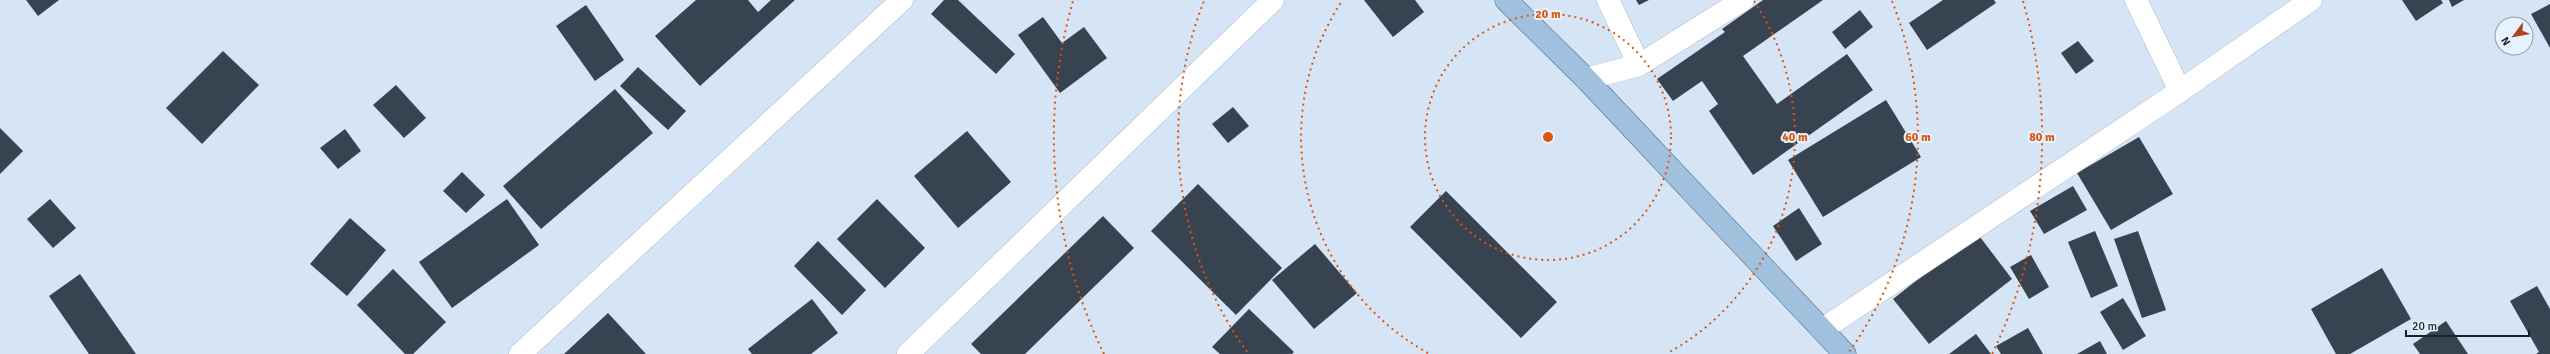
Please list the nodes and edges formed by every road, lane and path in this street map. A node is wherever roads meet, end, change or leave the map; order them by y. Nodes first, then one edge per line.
1 (902, 0) edge
2 (1273, 0) edge
3 (1506, 0) edge
4 (1608, 0) edge
5 (1743, 0) edge
6 (2136, 0) edge
7 (2311, 0) edge
8 (1639, 65) junction
9 (1586, 79) junction
10 (2180, 91) junction
11 (1823, 330) junction
12 (520, 354) edge
13 (908, 354) edge
14 (1845, 354) edge

1 - 12 street
2 - 13 street
3 - 9 main road
4 - 8 street
5 - 8 street
6 - 10 street
7 - 10 street
8 - 9 street
9 - 11 main road
10 - 11 street
11 - 14 main road

